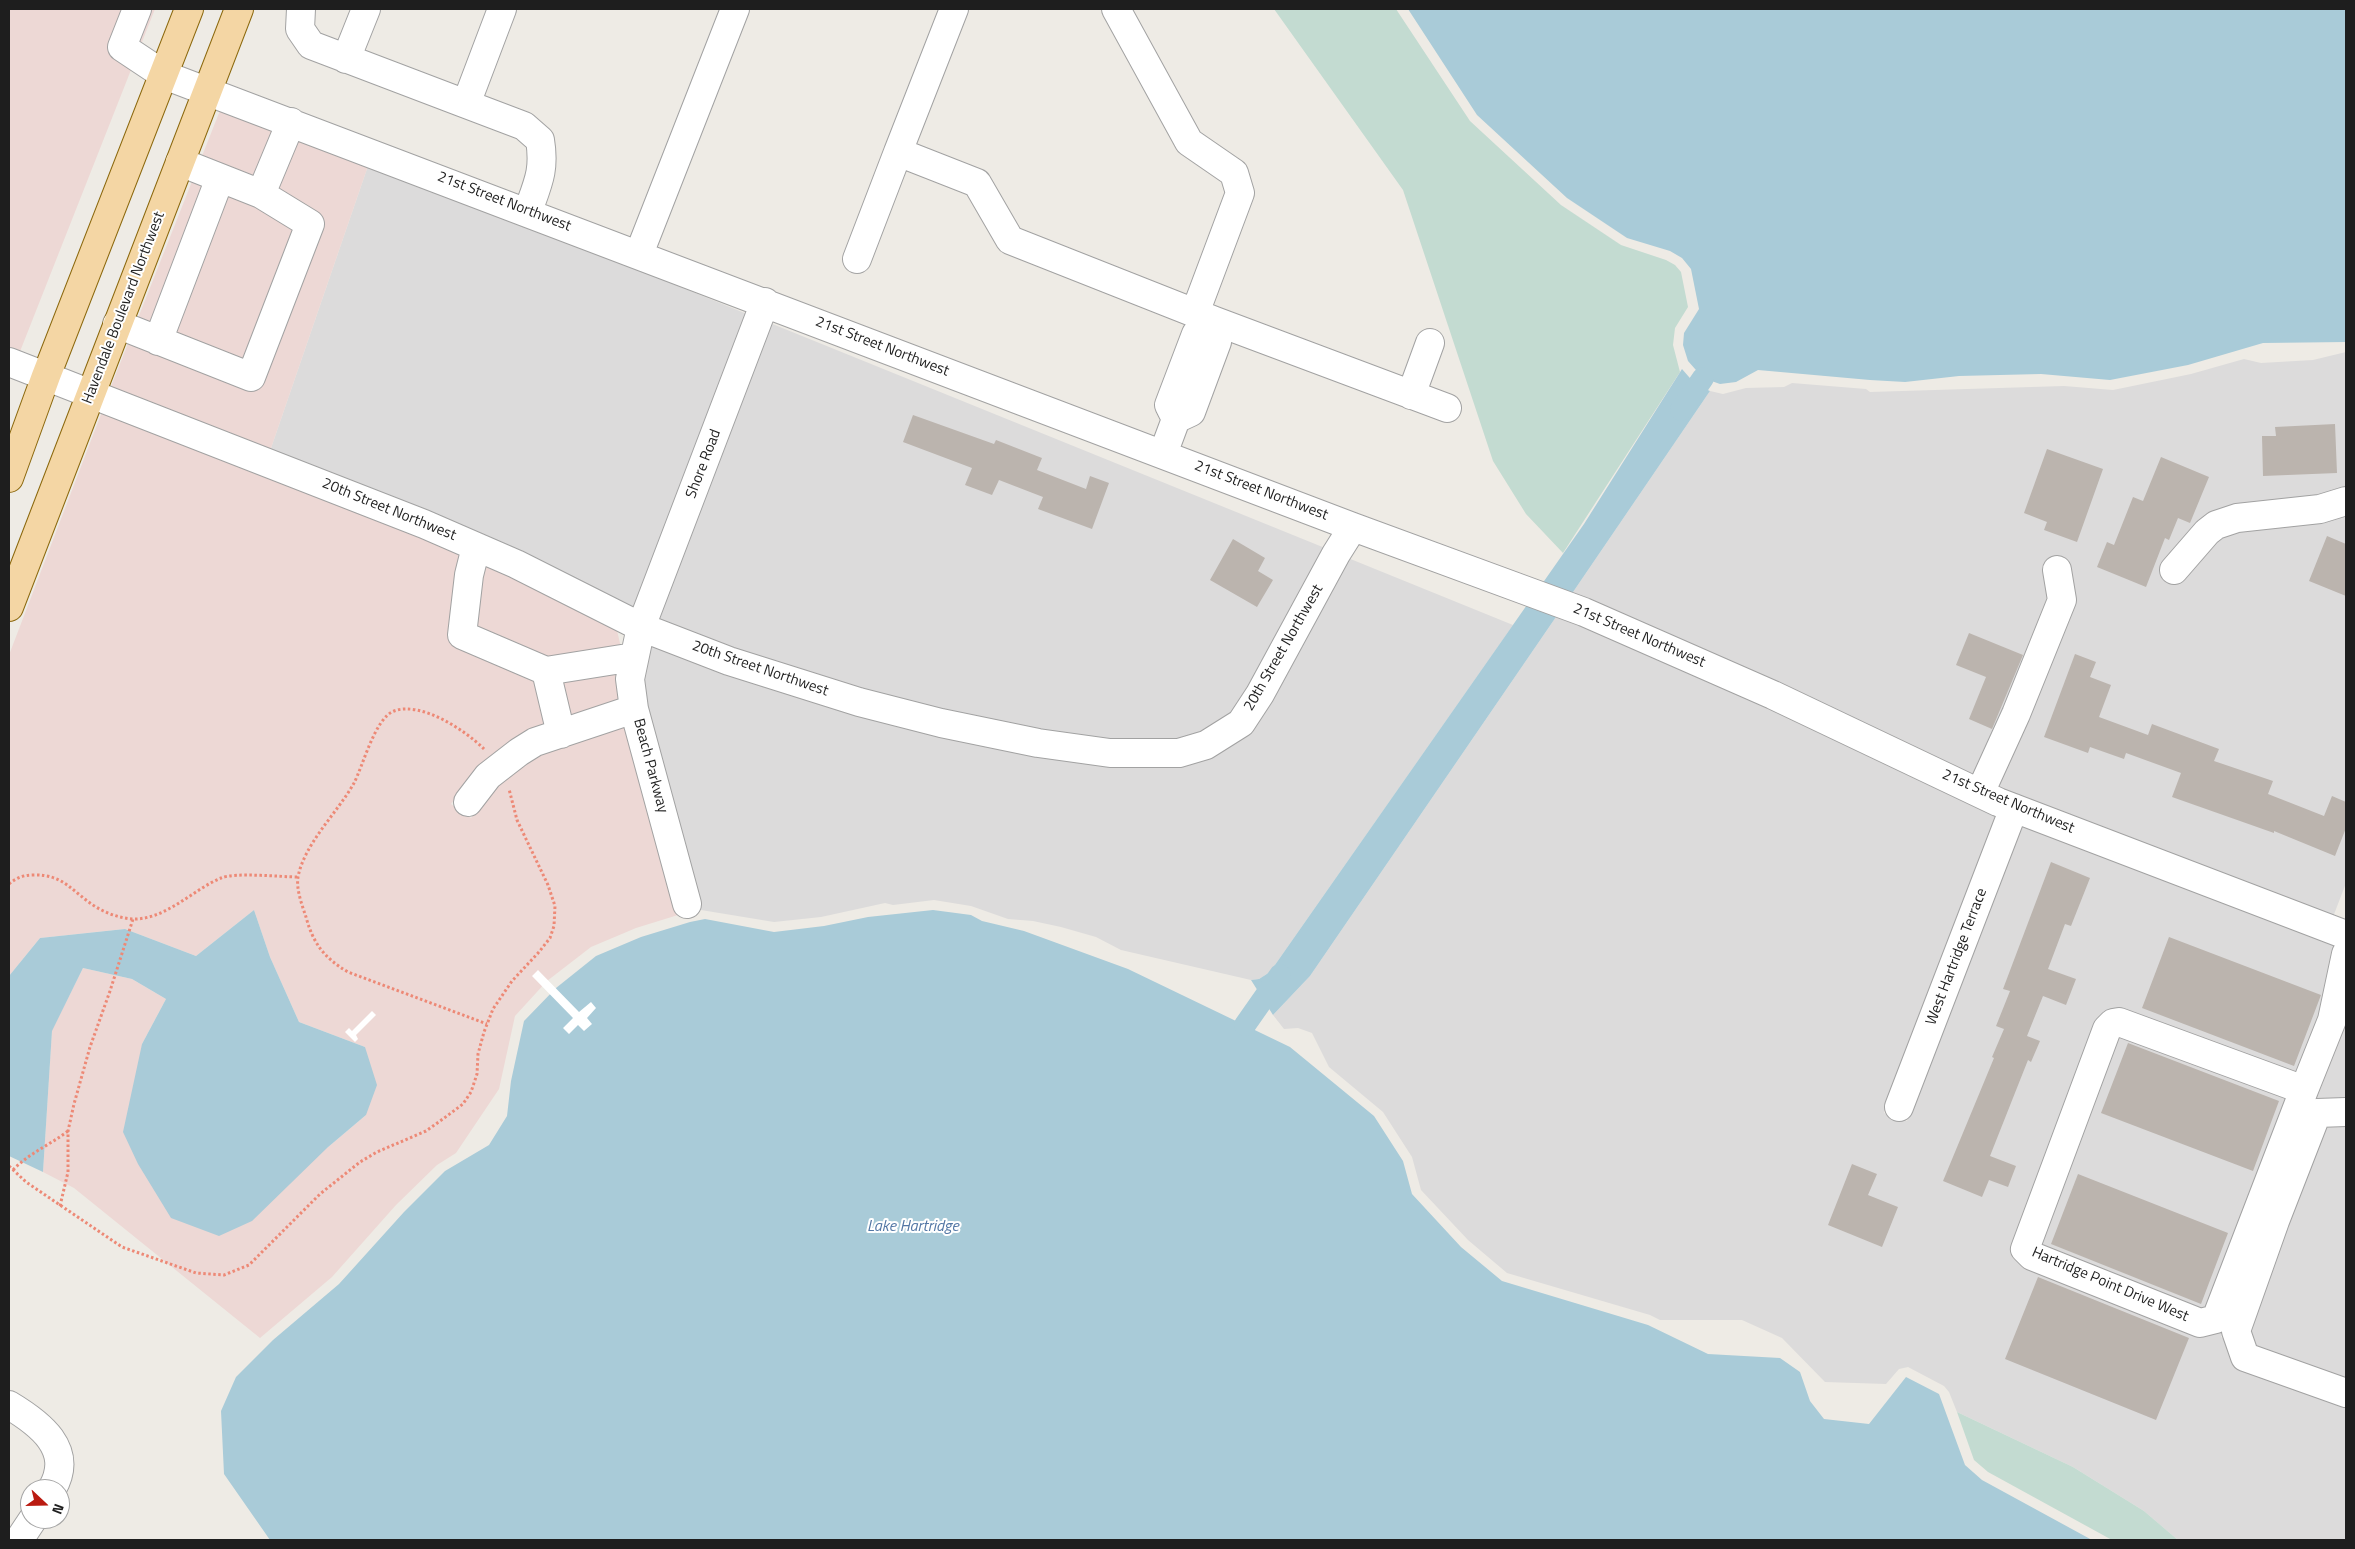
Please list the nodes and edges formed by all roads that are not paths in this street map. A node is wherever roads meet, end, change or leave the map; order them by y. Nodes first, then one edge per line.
1 (136, 9) edge
2 (188, 9) edge
3 (239, 9) edge
4 (302, 9) edge
5 (366, 9) edge
6 (502, 9) edge
7 (736, 9) edge
8 (954, 9) edge
9 (1116, 9) edge
10 (346, 59) junction
11 (164, 75) junction
12 (207, 92) junction
13 (466, 104) junction
14 (291, 122) junction
15 (898, 152) junction
16 (180, 162) junction
17 (220, 178) junction
18 (261, 194) junction
19 (528, 211) junction
20 (640, 254) junction
21 (858, 259) dead end
22 (765, 302) junction
23 (1207, 321) junction
24 (117, 324) junction
25 (158, 340) junction
26 (1430, 343) dead end
27 (9, 362) edge
28 (46, 376) junction
29 (91, 393) junction
30 (1411, 394) junction
31 (1447, 408) dead end
32 (1163, 454) junction
33 (9, 478) edge
34 (2346, 501) edge
35 (1353, 527) junction
36 (476, 547) junction
37 (2057, 570) dead end
38 (2174, 570) dead end
39 (9, 607) edge
40 (641, 627) junction
41 (634, 657) junction
42 (546, 671) junction
43 (634, 709) junction
44 (561, 734) junction
45 (1980, 793) junction
46 (468, 802) dead end
47 (2014, 808) junction
48 (687, 904) dead end
49 (2345, 935) edge
50 (2304, 1090) junction
51 (1899, 1106) dead end
52 (2346, 1112) edge
53 (2346, 1393) edge
54 (9, 1405) edge
55 (56, 1479) edge
56 (27, 1529) edge
57 (20, 1540) edge

1 - 11 street, 21st Street Northwest
2 - 11 main road
3 - 12 main road, Havendale Boulevard Northwest
4 - 10 street
5 - 10 street
6 - 13 street
7 - 20 street
8 - 15 street
9 - 23 street
10 - 13 street
11 - 12 street, 21st Street Northwest
11 - 28 main road
12 - 14 street, 21st Street Northwest
12 - 16 main road, Havendale Boulevard Northwest
13 - 19 street
14 - 18 street
14 - 19 street, 21st Street Northwest
15 - 21 street
15 - 23 street
16 - 17 street
16 - 24 main road, Havendale Boulevard Northwest
17 - 18 street
17 - 25 street
18 - 25 street
19 - 20 street, 21st Street Northwest
20 - 22 street, 21st Street Northwest
22 - 32 street, 21st Street Northwest
22 - 40 street, Shore Road
23 - 30 street
23 - 32 street
24 - 25 street
24 - 29 main road, Havendale Boulevard Northwest
26 - 30 street
27 - 28 street, 20th Street Northwest
28 - 29 street, 20th Street Northwest
28 - 33 main road
29 - 36 street, 20th Street Northwest
29 - 39 main road, Havendale Boulevard Northwest
30 - 31 street
32 - 35 street, 21st Street Northwest
34 - 38 street
35 - 40 street, 20th Street Northwest
35 - 45 street, 21st Street Northwest
36 - 40 street, 20th Street Northwest
36 - 42 street
37 - 45 street
40 - 41 street, Beach Parkway
41 - 42 street
41 - 43 street, Beach Parkway
42 - 44 street
43 - 44 street
43 - 48 street, Beach Parkway
44 - 46 street
45 - 47 street, 21st Street Northwest
47 - 49 street, 21st Street Northwest
47 - 51 street, West Hartridge Terrace
49 - 50 street, Hartridge Point Drive West
50 - 50 street, Hartridge Point Drive West
52 - 53 street
54 - 55 street
56 - 57 street

